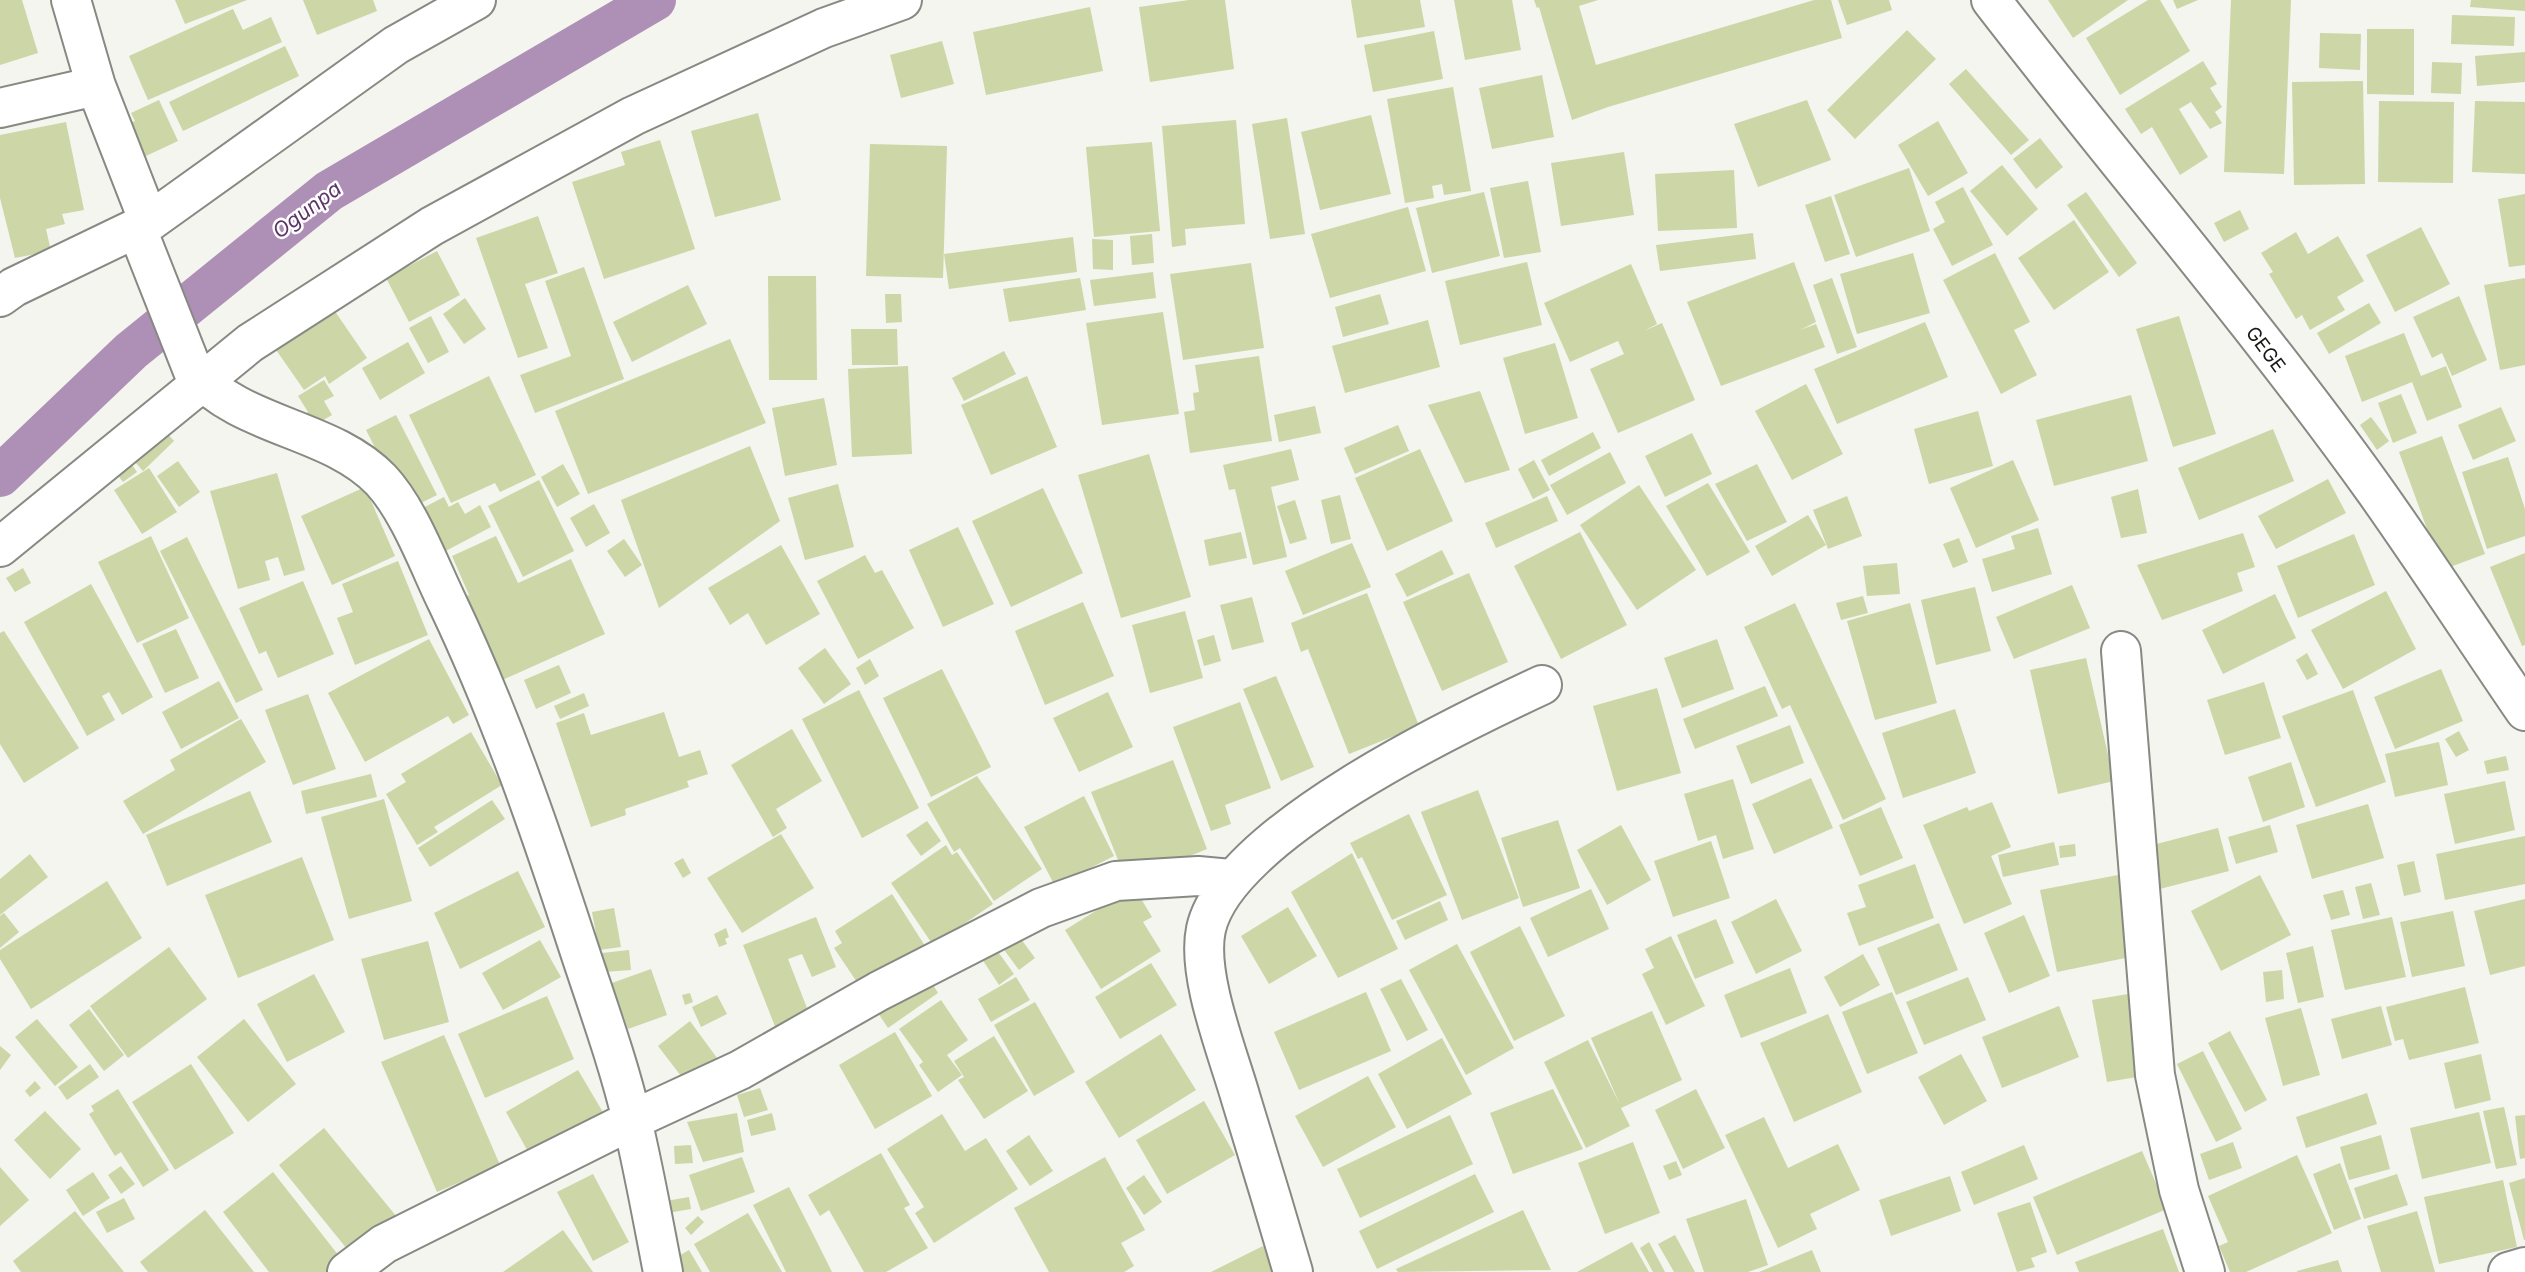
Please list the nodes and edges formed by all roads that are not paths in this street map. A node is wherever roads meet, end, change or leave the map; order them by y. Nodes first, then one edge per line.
1 (71, 0) edge
2 (476, 0) edge
3 (902, 0) edge
4 (1991, 0) edge
5 (96, 86) junction
6 (0, 108) edge
7 (143, 225) junction
8 (0, 297) edge
9 (198, 377) junction
10 (0, 547) edge
11 (2122, 651) dead end
12 (1542, 685) dead end
13 (2525, 711) edge
14 (1231, 879) junction
15 (632, 1119) junction
16 (2525, 1268) edge
17 (347, 1272) edge
18 (663, 1272) edge
19 (1293, 1272) edge
20 (2205, 1272) edge
21 (2508, 1272) edge

1 - 5 street
2 - 7 street
3 - 9 street
4 - 13 street, GEGE
5 - 6 street
5 - 7 street
7 - 8 street
7 - 9 street
9 - 10 street
9 - 15 street
11 - 20 street
12 - 14 street
14 - 15 street
14 - 19 street
15 - 17 street
15 - 18 street
16 - 21 street

